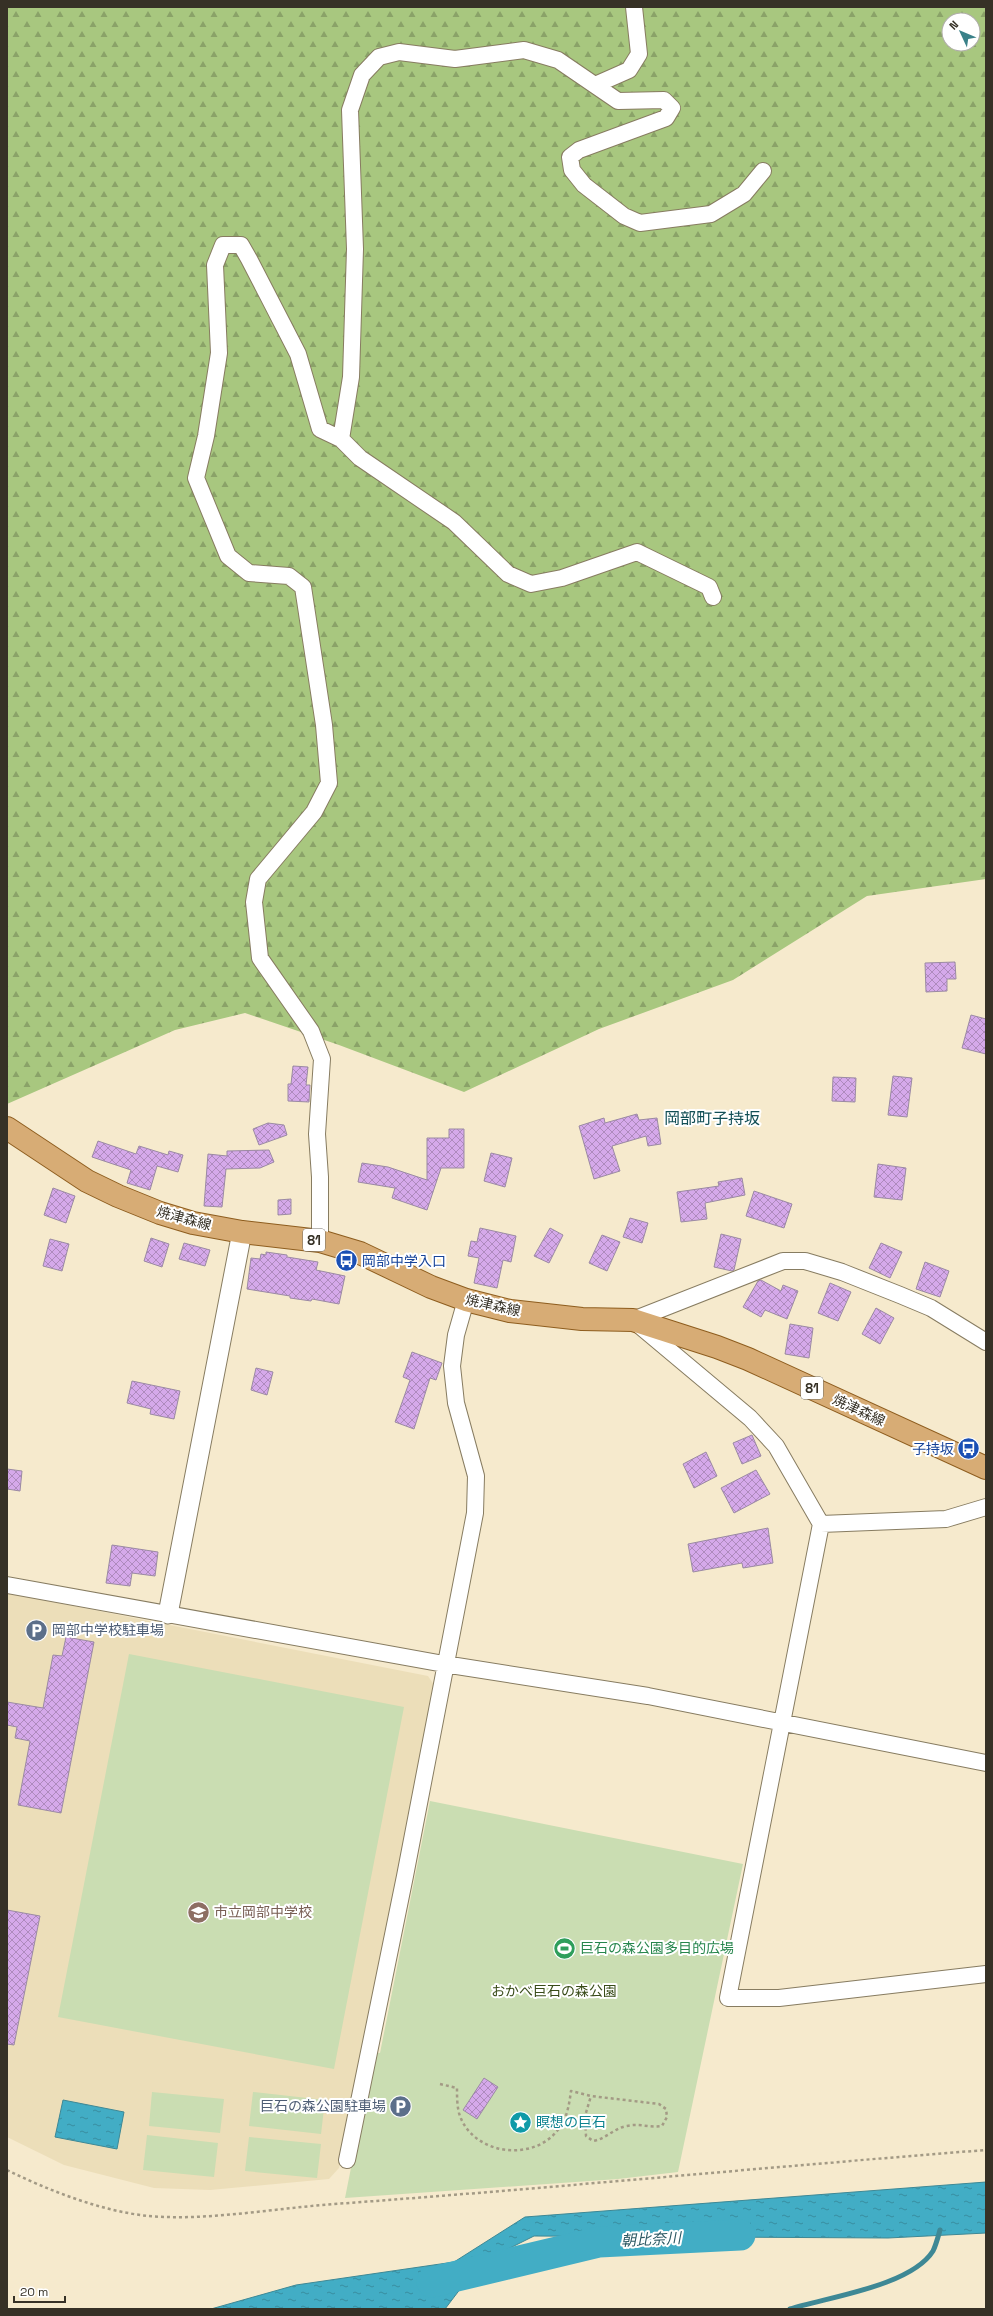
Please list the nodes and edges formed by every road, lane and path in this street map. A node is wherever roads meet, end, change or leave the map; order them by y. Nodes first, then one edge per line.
1 (634, 7) edge
2 (595, 85) junction
3 (763, 171) dead end
4 (341, 439) junction
5 (713, 597) dead end
6 (7, 1128) edge
7 (242, 1232) junction
8 (320, 1241) junction
9 (466, 1300) junction
10 (633, 1320) junction
11 (986, 1342) edge
12 (986, 1468) edge
13 (984, 1511) edge
14 (822, 1524) junction
15 (7, 1584) edge
16 (168, 1614) junction
17 (444, 1664) junction
18 (783, 1724) junction
19 (986, 1763) edge
20 (986, 1974) edge
21 (440, 2084) dead end
22 (590, 2096) junction
23 (986, 2150) edge
24 (347, 2160) dead end
25 (7, 2170) edge

1 - 2 street
2 - 3 street
2 - 4 street
4 - 5 street
4 - 8 street
6 - 7 main road, 焼津森線 / 81
7 - 8 main road, 焼津森線 / 81
7 - 16 street
8 - 9 main road, 焼津森線 / 81
9 - 10 main road, 焼津森線 / 81
9 - 17 street
10 - 11 street
10 - 12 main road, 焼津森線 / 81
10 - 14 street
13 - 14 street
14 - 18 street
15 - 16 street
16 - 17 street
17 - 18 street
17 - 24 street
18 - 19 street
18 - 20 street
21 - 22 path
22 - 22 path
23 - 25 path

